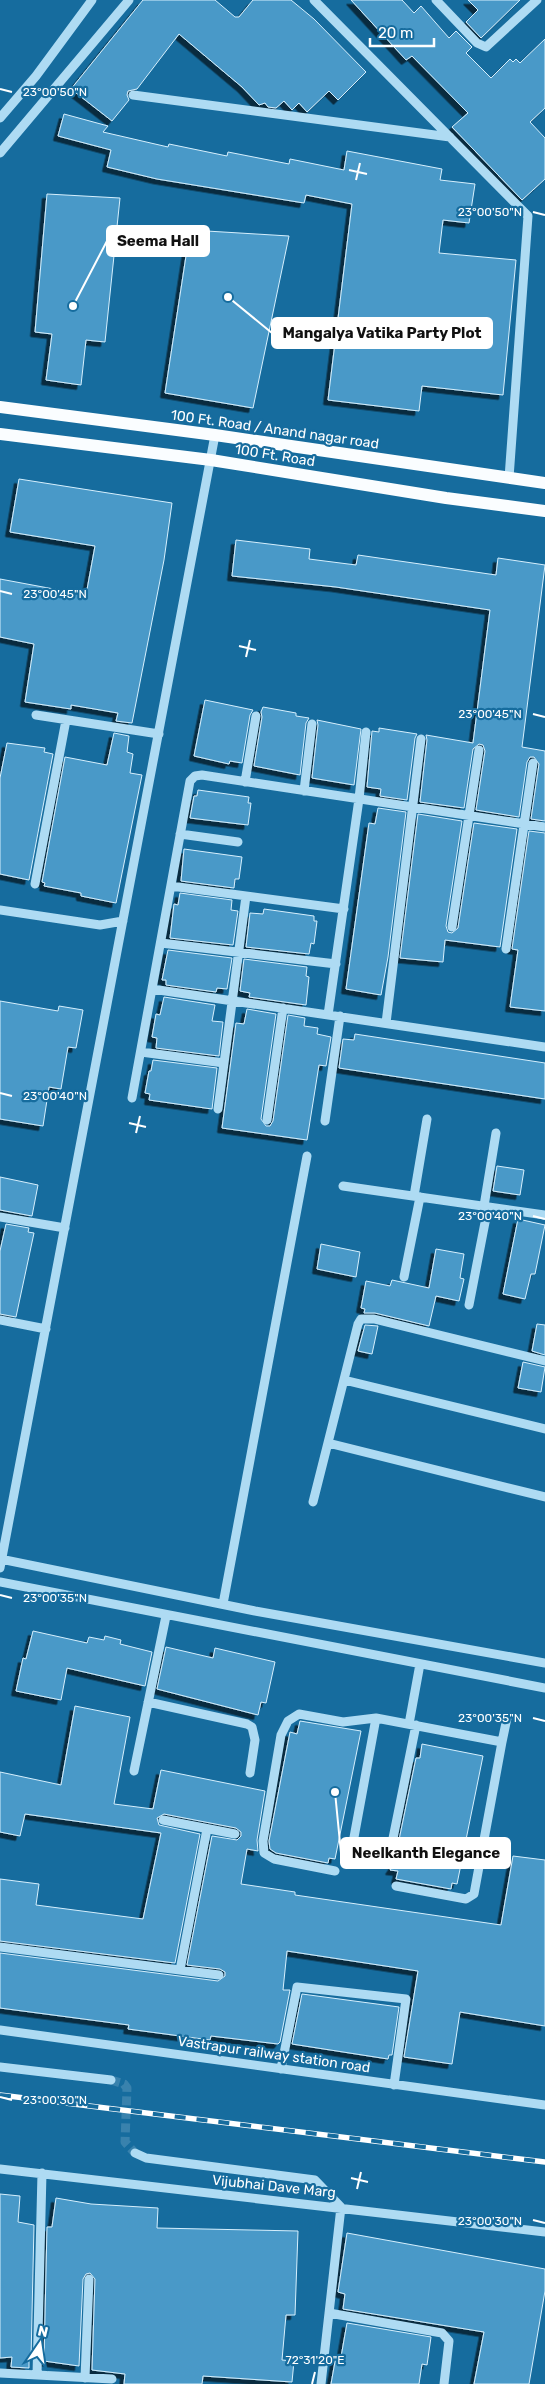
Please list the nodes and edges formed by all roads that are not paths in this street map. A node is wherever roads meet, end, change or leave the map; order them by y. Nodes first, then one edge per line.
1 (92, 0) edge
2 (129, 0) edge
3 (314, 0) edge
4 (436, 0) edge
5 (537, 0) edge
6 (133, 95) dead end
7 (0, 118) edge
8 (450, 137) junction
9 (0, 153) edge
10 (0, 407) edge
11 (0, 434) edge
12 (215, 435) junction
13 (211, 460) junction
14 (509, 478) junction
15 (545, 483) edge
16 (545, 511) edge
17 (36, 715) dead end
18 (256, 716) dead end
19 (66, 720) junction
20 (312, 724) dead end
21 (366, 732) dead end
22 (159, 734) junction
23 (421, 738) dead end
24 (479, 750) dead end
25 (532, 763) dead end
26 (246, 782) junction
27 (304, 791) junction
28 (359, 799) junction
29 (414, 807) junction
30 (468, 816) junction
31 (525, 824) junction
32 (545, 827) edge
33 (180, 834) junction
34 (238, 842) dead end
35 (36, 884) dead end
36 (171, 886) junction
37 (246, 896) junction
38 (344, 909) junction
39 (0, 910) edge
40 (123, 921) junction
41 (452, 928) dead end
42 (161, 943) junction
43 (506, 949) dead end
44 (238, 952) junction
45 (336, 964) junction
46 (152, 989) junction
47 (232, 1001) junction
48 (283, 1008) junction
49 (328, 1014) junction
50 (340, 1016) junction
51 (386, 1023) junction
52 (545, 1047) edge
53 (141, 1052) junction
54 (224, 1063) junction
55 (132, 1098) dead end
56 (218, 1109) dead end
57 (427, 1119) dead end
58 (267, 1120) dead end
59 (325, 1122) dead end
60 (496, 1133) dead end
61 (307, 1156) dead end
62 (343, 1186) dead end
63 (417, 1196) junction
64 (486, 1207) junction
65 (545, 1215) edge
66 (0, 1217) edge
67 (65, 1228) junction
68 (404, 1277) dead end
69 (469, 1305) dead end
70 (0, 1320) edge
71 (46, 1329) junction
72 (545, 1361) edge
73 (344, 1380) junction
74 (545, 1429) edge
75 (328, 1442) junction
76 (545, 1496) edge
77 (314, 1502) dead end
78 (1, 1562) edge
79 (0, 1582) edge
80 (223, 1604) junction
81 (166, 1616) junction
82 (545, 1663) edge
83 (420, 1664) junction
84 (545, 1688) edge
85 (148, 1702) junction
86 (376, 1718) junction
87 (507, 1718) dead end
88 (413, 1725) junction
89 (502, 1742) junction
90 (134, 1771) dead end
91 (250, 1773) dead end
92 (163, 1820) dead end
93 (207, 1829) junction
94 (235, 1834) dead end
95 (350, 1859) dead end
96 (388, 1862) dead end
97 (335, 1871) dead end
98 (396, 1886) dead end
99 (0, 1947) edge
100 (180, 1970) junction
101 (219, 1976) dead end
102 (0, 2030) edge
103 (0, 2067) edge
104 (281, 2069) junction
105 (111, 2080) tunnel mouth
106 (394, 2084) junction
107 (545, 2105) edge
108 (135, 2153) dead end
109 (0, 2169) edge
110 (42, 2174) junction
111 (341, 2207) junction
112 (545, 2232) edge
113 (89, 2279) dead end
114 (329, 2313) junction
115 (0, 2373) edge
116 (37, 2375) junction
117 (86, 2378) junction
118 (112, 2379) dead end
119 (321, 2384) edge
120 (444, 2384) edge

1 - 7 street
2 - 9 street
3 - 8 street
4 - 5 street
6 - 8 street
8 - 14 street
10 - 12 main road, 100 Ft. Road / Anand nagar road
11 - 13 main road, 100 Ft. Road
12 - 13 street
12 - 14 main road, 100 Ft. Road / Anand nagar road
13 - 16 main road, 100 Ft. Road
13 - 22 street
14 - 15 main road, 100 Ft. Road / Anand nagar road
17 - 19 street
18 - 26 street
19 - 22 street
19 - 35 street
20 - 27 street
21 - 28 street
22 - 40 street
23 - 29 street
24 - 30 street
25 - 31 street
26 - 27 street
26 - 33 street
27 - 28 street
28 - 29 street
28 - 38 street
29 - 30 street
29 - 51 street
30 - 31 street
30 - 41 street
31 - 32 street
31 - 43 street
33 - 34 street
33 - 36 street
36 - 37 street
36 - 42 street
37 - 38 street
37 - 44 street
38 - 45 street
39 - 40 street
40 - 67 street
42 - 44 street
42 - 46 street
44 - 45 street
44 - 47 street
45 - 49 street
46 - 47 street
46 - 53 street
47 - 48 street
47 - 54 street
48 - 49 street
48 - 58 street
49 - 50 street
50 - 51 street
50 - 59 street
51 - 52 street
53 - 54 street
53 - 55 street
54 - 56 street
57 - 63 street
60 - 64 street
61 - 80 street
62 - 63 street
63 - 64 street
63 - 68 street
64 - 65 street
64 - 69 street
66 - 67 street
67 - 71 street
70 - 71 street
71 - 78 street
72 - 73 street
73 - 74 street
73 - 75 street
75 - 76 street
75 - 77 street
78 - 80 street
79 - 81 street
80 - 82 street
81 - 83 street
81 - 85 street
83 - 84 street
83 - 88 street
85 - 90 street
85 - 91 street
86 - 88 street
86 - 95 street
86 - 97 street
87 - 89 street
88 - 89 street
88 - 96 street
89 - 98 street
92 - 93 street
93 - 94 street
93 - 100 street
99 - 100 street
100 - 101 street
102 - 104 street, Vastrapur railway station road
103 - 105 street
104 - 106 street, Vastrapur railway station road
104 - 106 street
106 - 107 street, Vastrapur railway station road
108 - 111 street
109 - 110 street, Vijubhai Dave Marg
110 - 111 street, Vijubhai Dave Marg
110 - 116 street
111 - 112 street, Vijubhai Dave Marg
111 - 114 street
113 - 117 street
114 - 119 street
114 - 120 street
115 - 116 street
116 - 117 street
117 - 118 street

